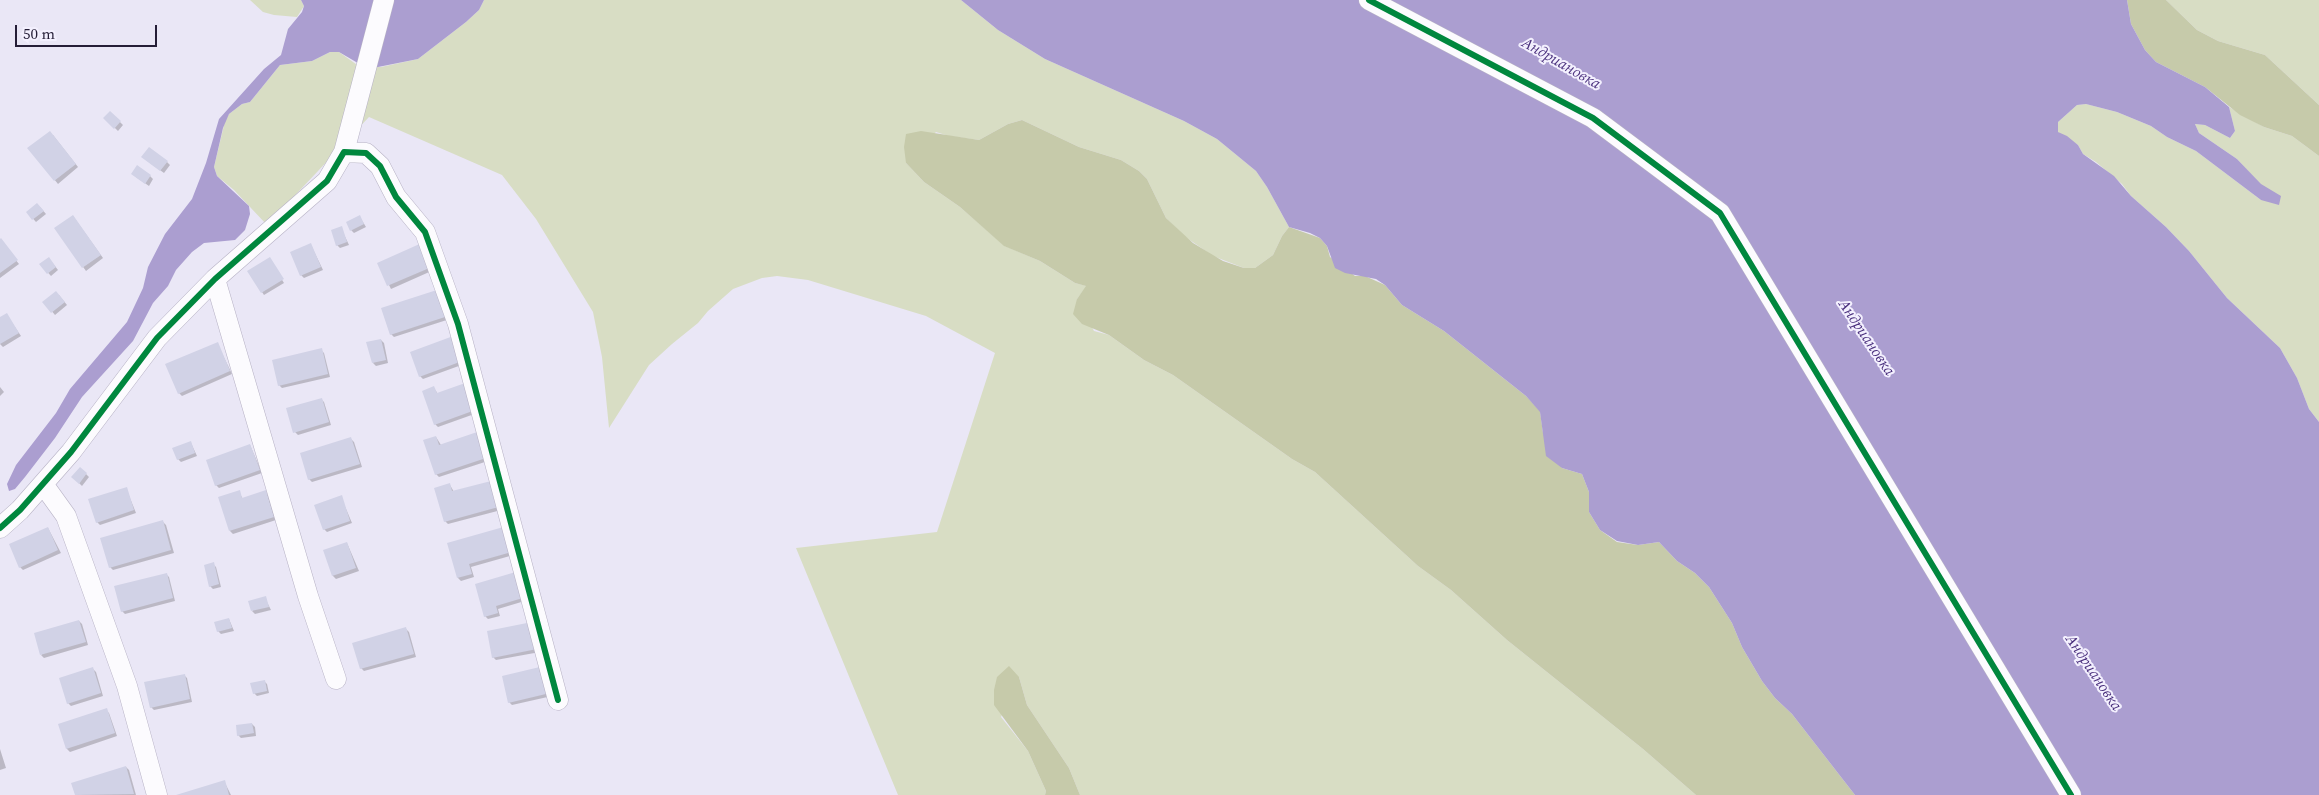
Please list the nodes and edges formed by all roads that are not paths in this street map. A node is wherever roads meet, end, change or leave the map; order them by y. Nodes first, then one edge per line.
1 (384, 0) edge
2 (1369, 0) edge
3 (344, 152) junction
4 (215, 279) junction
5 (43, 484) junction
6 (0, 528) edge
7 (336, 679) dead end
8 (558, 700) dead end
9 (157, 795) edge
10 (2071, 795) edge

1 - 3 street
2 - 10 street
3 - 4 street
3 - 8 street
4 - 5 street
4 - 7 street
5 - 6 street
5 - 9 street

